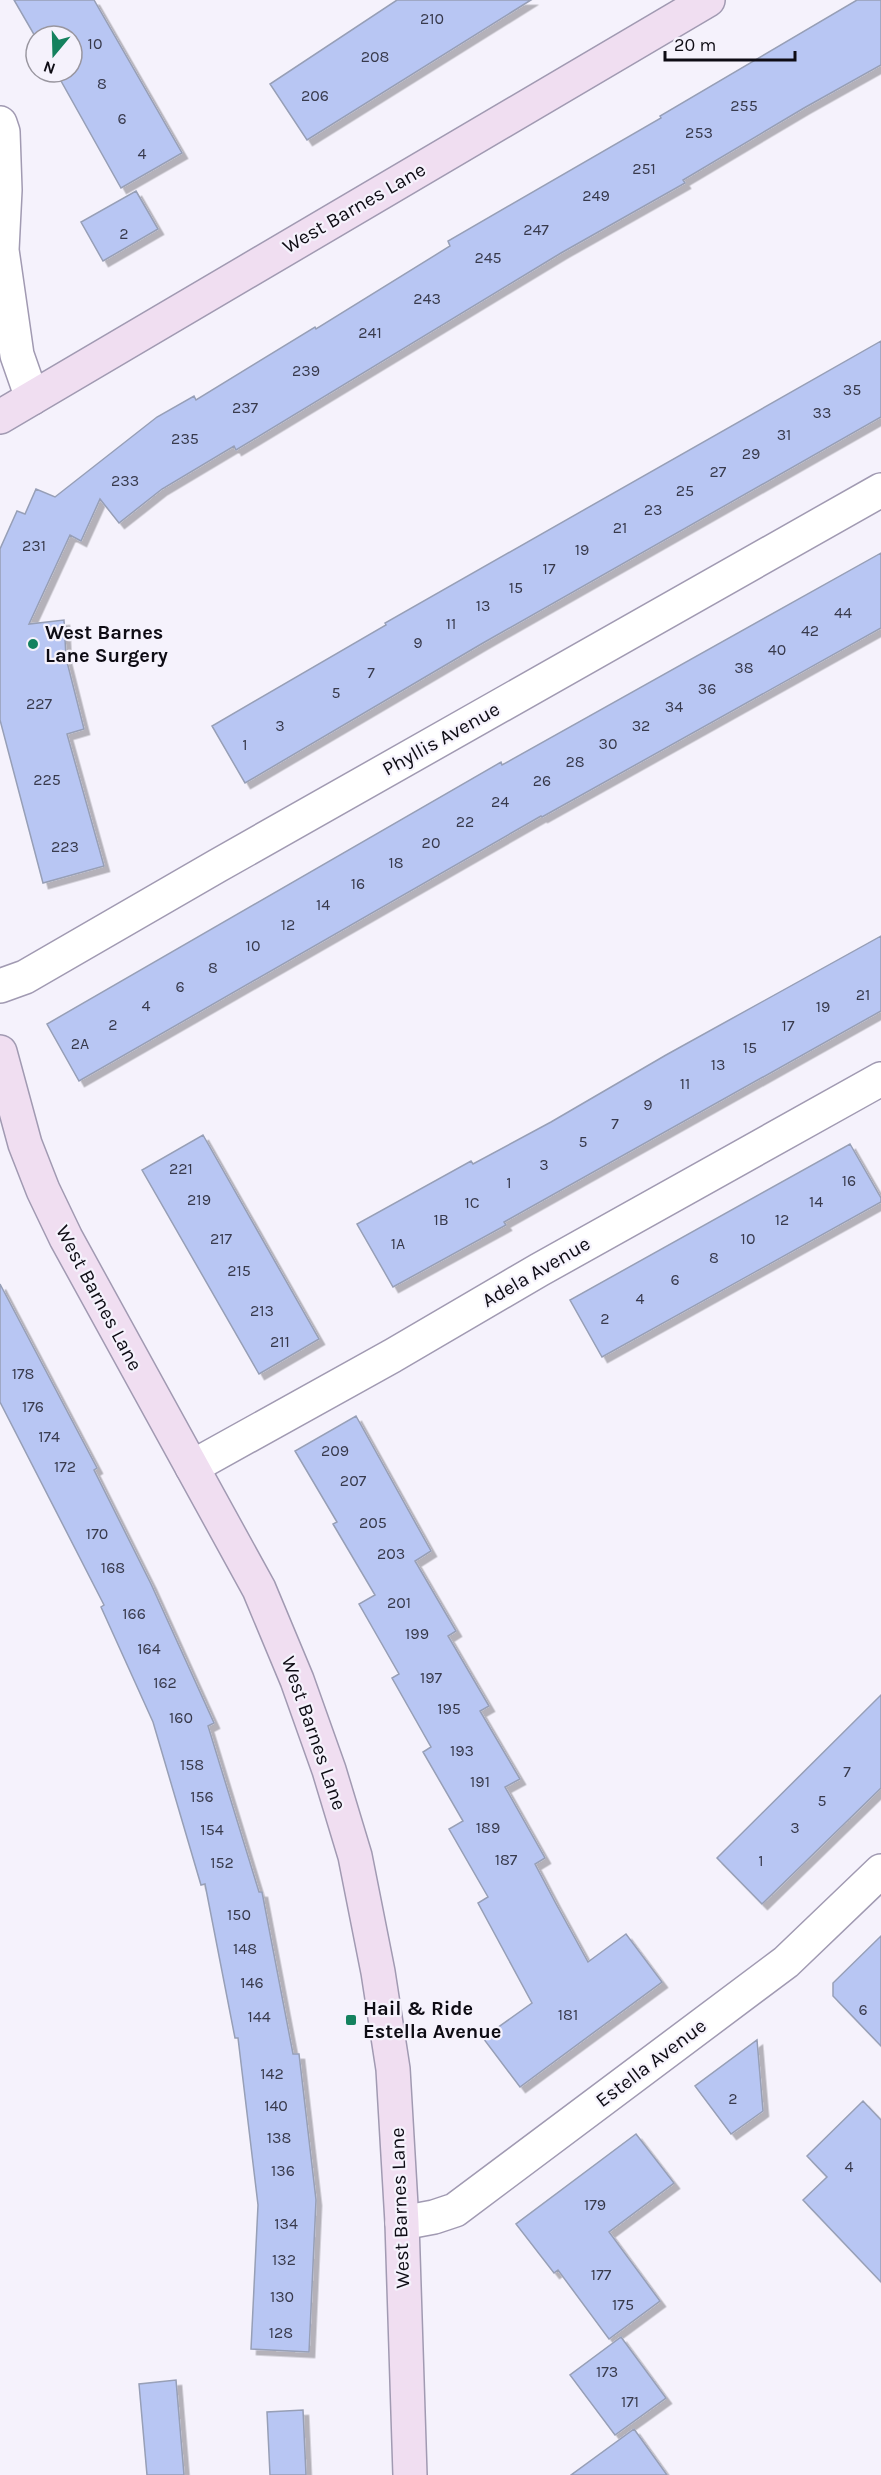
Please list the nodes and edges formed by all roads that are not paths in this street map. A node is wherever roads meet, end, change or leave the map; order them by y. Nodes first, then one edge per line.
1 (708, 0) edge
2 (0, 123) edge
3 (32, 398) junction
4 (0, 417) edge
5 (881, 490) edge
6 (0, 986) edge
7 (0, 1052) edge
8 (881, 1079) edge
9 (192, 1467) junction
10 (881, 1871) edge
11 (402, 2223) junction
12 (410, 2475) edge

1 - 3 street, West Barnes Lane
2 - 3 street
3 - 4 street, West Barnes Lane
5 - 6 street, Phyllis Avenue
7 - 9 street, West Barnes Lane
8 - 9 street, Adela Avenue
9 - 11 street, West Barnes Lane
10 - 11 street, Estella Avenue
11 - 12 street, West Barnes Lane

